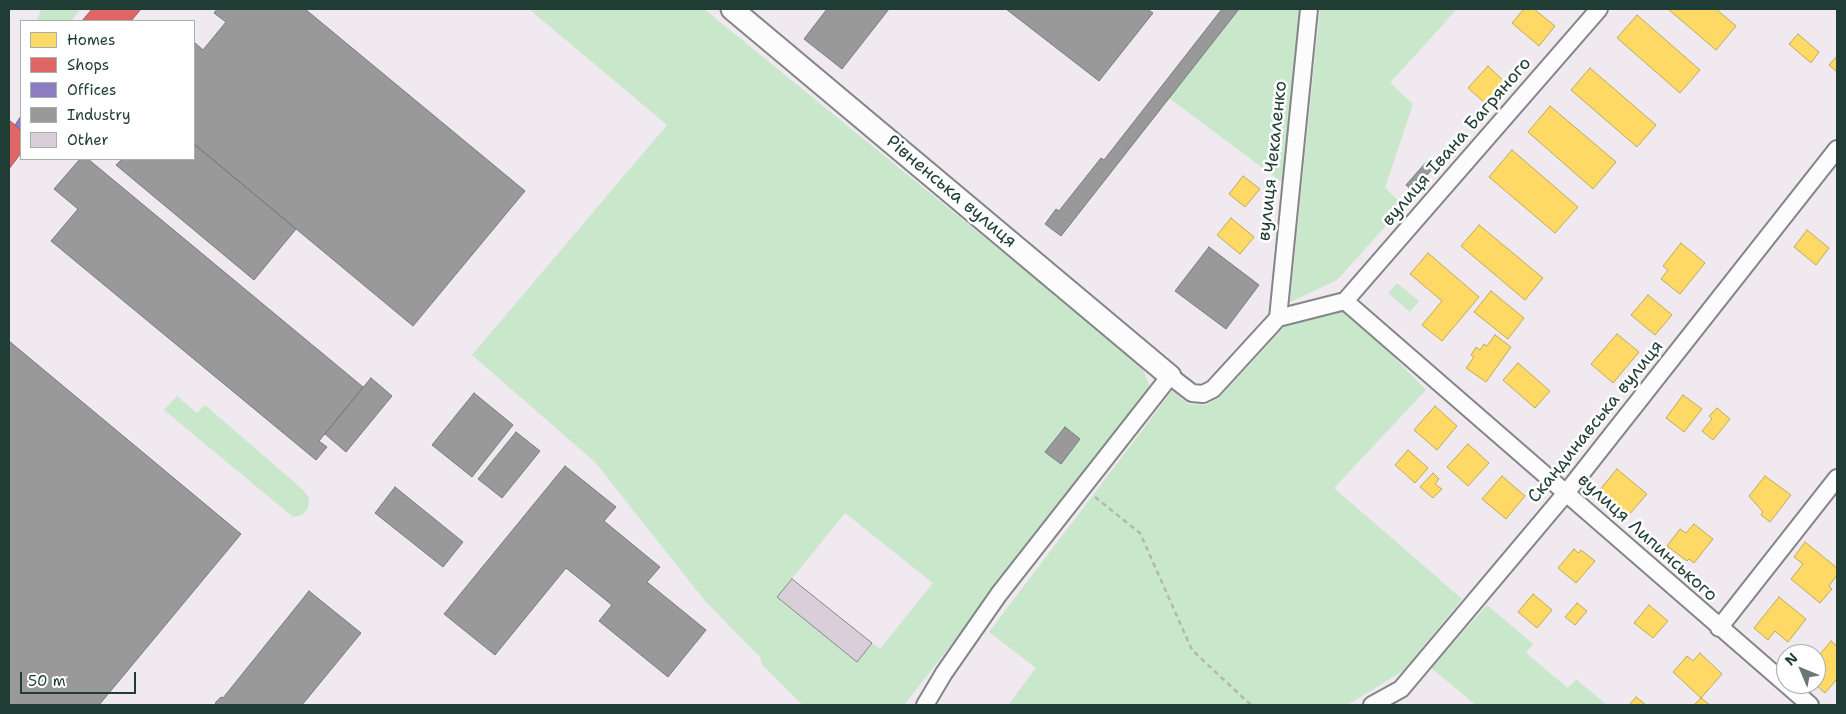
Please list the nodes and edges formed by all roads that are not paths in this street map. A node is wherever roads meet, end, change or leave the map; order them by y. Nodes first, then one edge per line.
1 (732, 9) edge
2 (1309, 9) edge
3 (1599, 9) edge
4 (1837, 149) edge
5 (1345, 301) junction
6 (1278, 318) junction
7 (1170, 376) junction
8 (1837, 478) edge
9 (1566, 493) junction
10 (1719, 628) junction
11 (925, 705) edge
12 (1372, 705) edge
13 (1810, 705) edge

1 - 7 street, Рівненська вулиця
2 - 6 street, вулиця Чекаленко
3 - 5 street, вулиця Івана Багряного
4 - 9 street, Скандинавська вулиця
5 - 6 street
5 - 9 street, вулиця Липинського
6 - 7 street
7 - 11 street
8 - 10 street
9 - 10 street, вулиця Липинського
9 - 12 street, Скандинавська вулиця
10 - 13 street, вулиця Липинського

